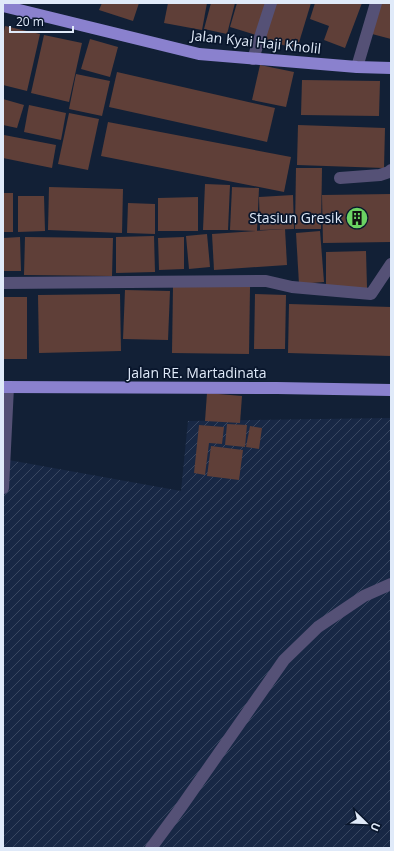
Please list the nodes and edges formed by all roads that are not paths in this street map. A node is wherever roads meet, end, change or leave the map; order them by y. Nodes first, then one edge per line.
1 (271, 3) edge
2 (376, 3) edge
3 (3, 6) edge
4 (253, 59) junction
5 (358, 66) junction
6 (391, 68) edge
7 (391, 72) edge
8 (391, 170) edge
9 (340, 178) dead end
10 (391, 264) edge
11 (3, 282) edge
12 (5, 387) edge
13 (391, 390) edge
14 (3, 488) edge
15 (391, 584) edge
16 (151, 848) edge

1 - 4 street
2 - 5 street
3 - 4 main road, Jalan Kyai Haji Kholil
4 - 5 main road, Jalan Kyai Haji Kholil
5 - 6 main road, Jalan Kyai Haji Kholil
6 - 7 street
8 - 9 street
10 - 11 street
12 - 13 main road, Jalan RE. Martadinata
12 - 14 street
15 - 16 street

